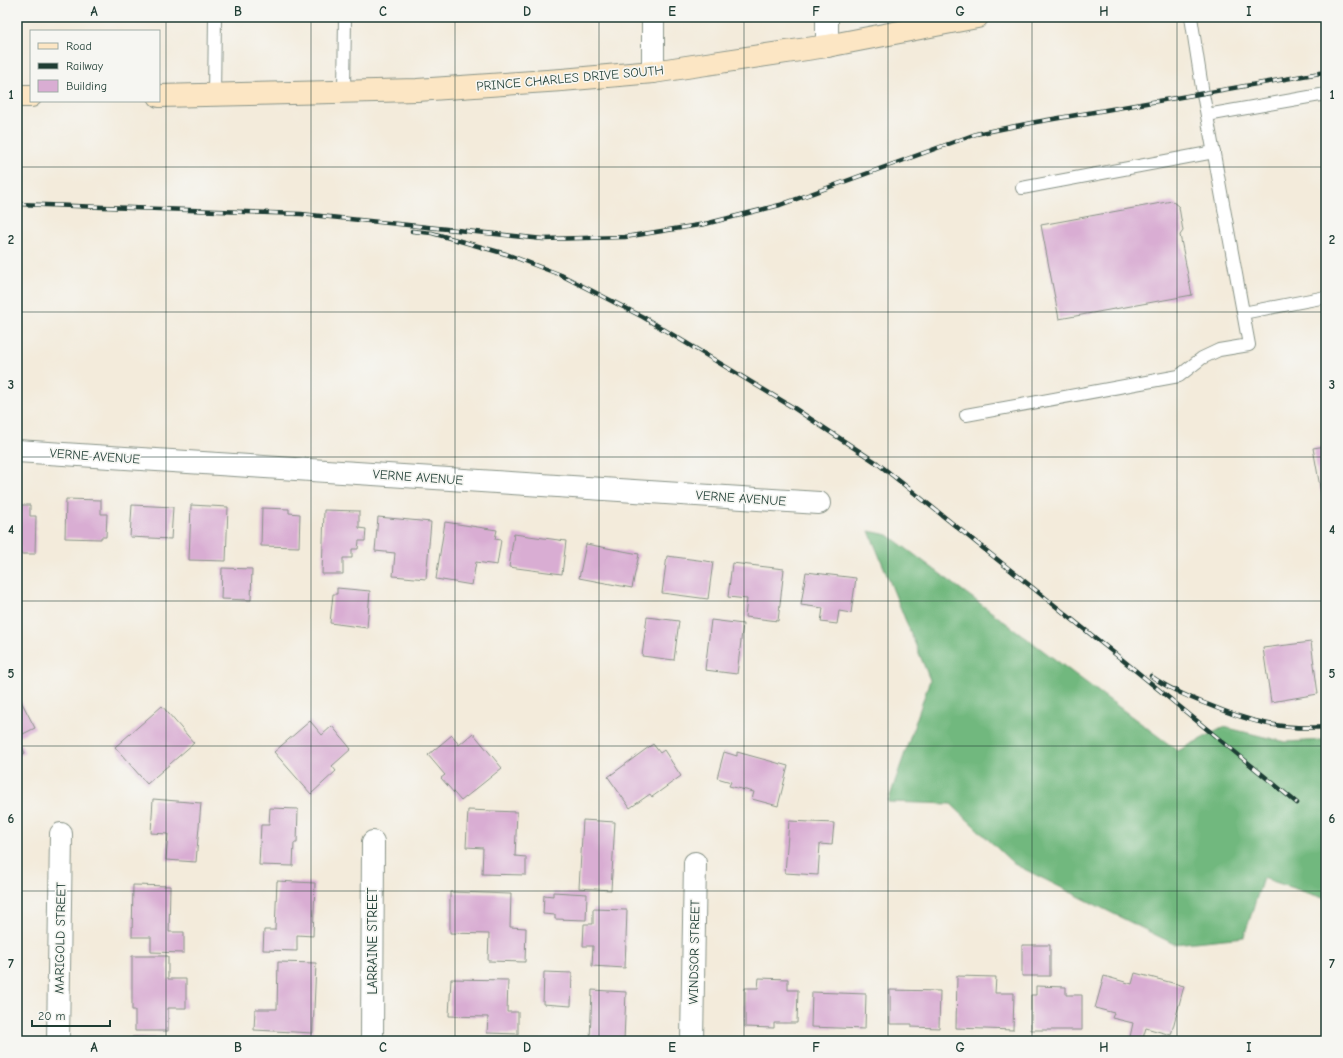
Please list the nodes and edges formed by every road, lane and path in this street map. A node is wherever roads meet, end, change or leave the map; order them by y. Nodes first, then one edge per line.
1 (216, 17) edge
2 (344, 17) edge
3 (653, 17) edge
4 (827, 17) edge
5 (977, 17) edge
6 (1191, 17) edge
7 (827, 46) junction
8 (653, 72) junction
9 (344, 92) junction
10 (1326, 94) edge
11 (17, 96) edge
12 (30, 96) edge
13 (160, 96) edge
14 (214, 96) junction
15 (1207, 115) junction
16 (1214, 152) junction
17 (1022, 188) dead end
18 (1326, 298) edge
19 (1243, 313) junction
20 (966, 415) dead end
21 (17, 451) edge
22 (819, 503) dead end
23 (61, 834) dead end
24 (373, 842) dead end
25 (695, 863) dead end
26 (58, 1041) edge
27 (372, 1041) edge
28 (692, 1041) edge

1 - 14 lane
2 - 9 lane
3 - 8 street
4 - 7 street
5 - 7 main road, PRINCE CHARLES DRIVE SOUTH
6 - 15 lane
7 - 8 main road, PRINCE CHARLES DRIVE SOUTH
8 - 9 main road, PRINCE CHARLES DRIVE SOUTH
9 - 14 main road, PRINCE CHARLES DRIVE SOUTH
10 - 15 lane
11 - 12 main road
13 - 14 main road, PRINCE CHARLES DRIVE SOUTH
15 - 16 lane
16 - 17 lane
16 - 19 lane
18 - 19 lane
19 - 20 lane
21 - 22 street, VERNE AVENUE
23 - 26 street, MARIGOLD STREET
24 - 27 street, LARRAINE STREET
25 - 28 street, WINDSOR STREET

